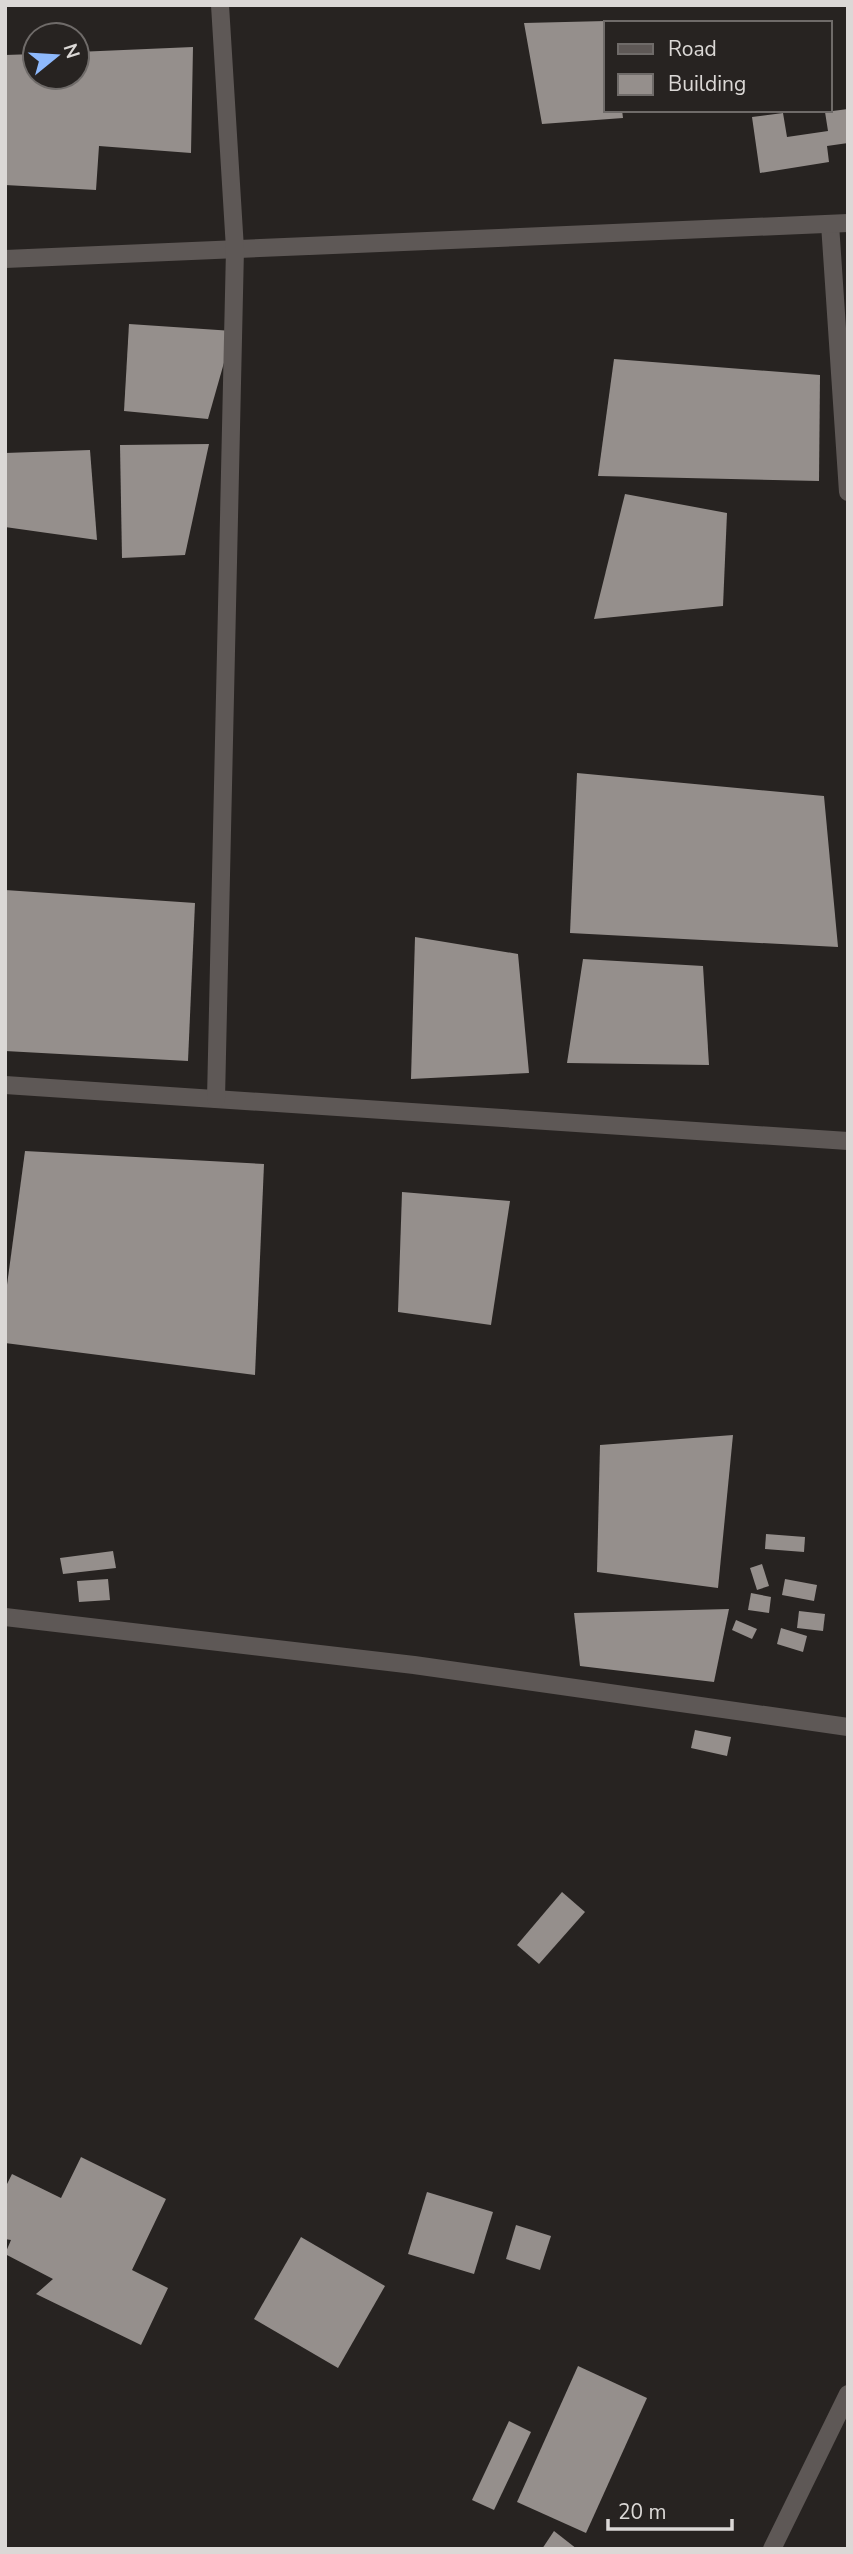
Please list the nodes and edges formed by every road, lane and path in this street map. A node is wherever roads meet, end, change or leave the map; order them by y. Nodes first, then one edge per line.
1 (220, 5) edge
2 (839, 224) edge
3 (235, 249) junction
4 (5, 259) edge
5 (848, 492) edge
6 (5, 1085) edge
7 (216, 1099) junction
8 (848, 1140) edge
9 (5, 1617) edge
10 (848, 1727) edge
11 (848, 2394) edge
12 (772, 2549) edge

1 - 3 street
2 - 3 street
2 - 5 street
3 - 4 street
3 - 7 street
6 - 7 street
7 - 8 street
9 - 10 street
11 - 12 street

